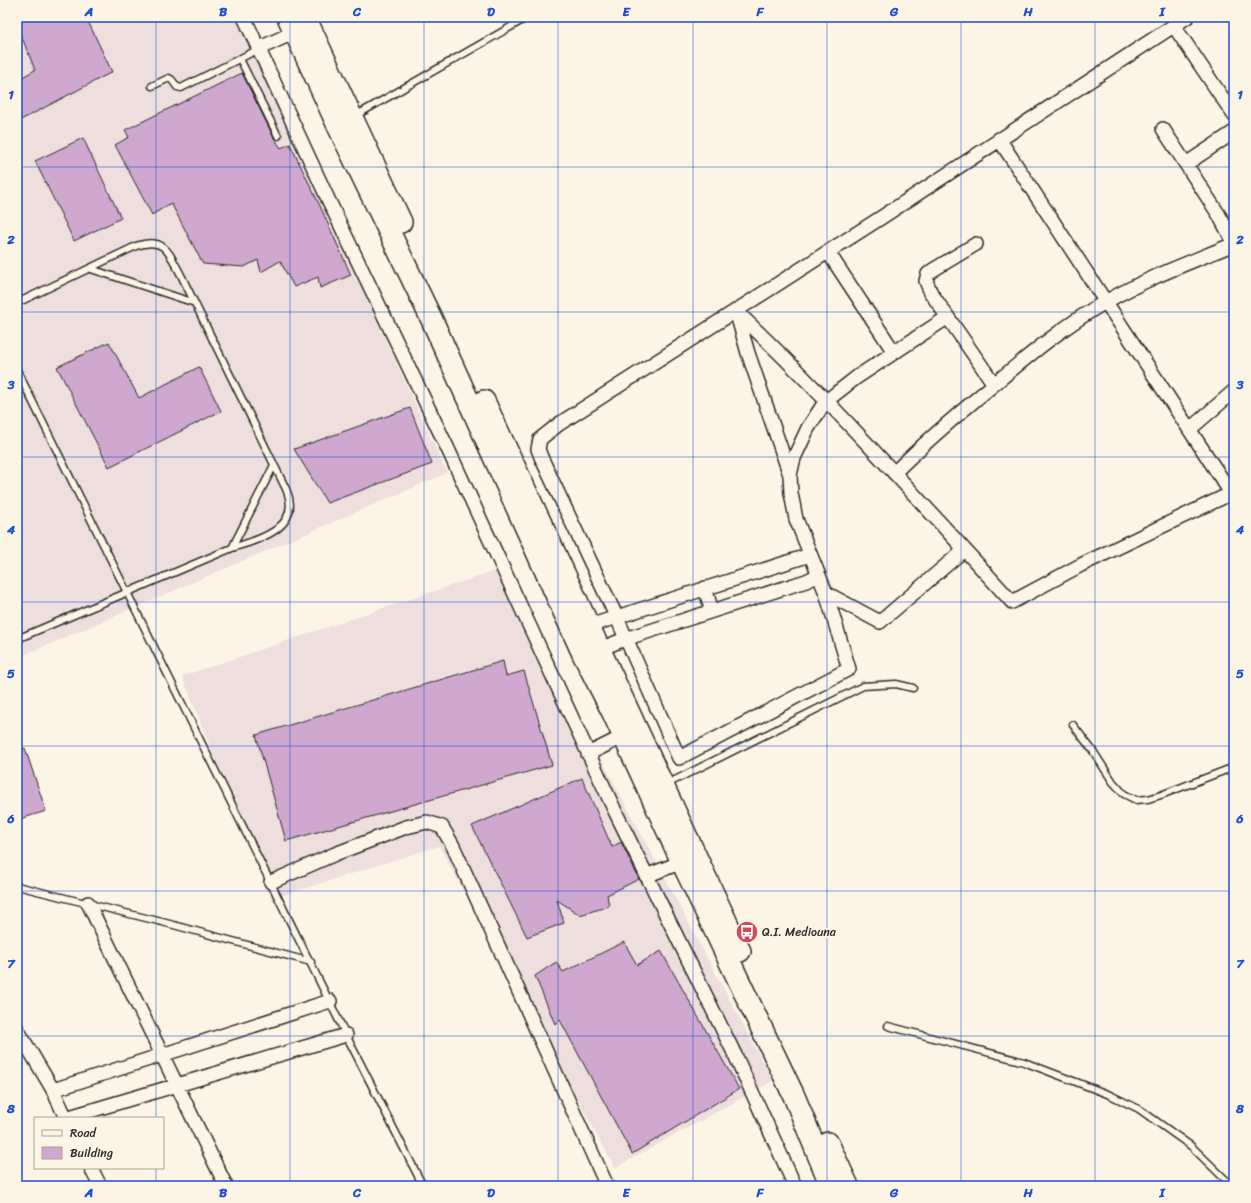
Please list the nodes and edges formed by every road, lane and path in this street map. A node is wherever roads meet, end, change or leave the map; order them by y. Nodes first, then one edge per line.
1 (244, 17) edge
2 (528, 17) edge
3 (1187, 17) edge
4 (296, 22) edge
5 (1174, 26) junction
6 (260, 48) junction
7 (240, 59) junction
8 (152, 86) dead end
9 (1234, 115) edge
10 (352, 118) junction
11 (1163, 129) dead end
12 (1234, 132) edge
13 (278, 136) dead end
14 (999, 140) junction
15 (1186, 164) junction
16 (976, 244) dead end
17 (1234, 244) edge
18 (828, 252) junction
19 (91, 268) junction
20 (192, 302) junction
21 (1105, 302) junction
22 (17, 304) edge
23 (736, 311) junction
24 (948, 317) junction
25 (894, 352) junction
26 (17, 370) edge
27 (994, 384) junction
28 (1234, 391) edge
29 (826, 402) junction
30 (1190, 429) junction
31 (274, 465) junction
32 (894, 473) junction
33 (790, 476) junction
34 (1232, 493) edge
35 (232, 548) junction
36 (964, 550) junction
37 (810, 555) junction
38 (818, 573) junction
39 (705, 588) junction
40 (127, 593) junction
41 (826, 593) junction
42 (712, 611) junction
43 (617, 618) junction
44 (589, 626) junction
45 (17, 639) edge
46 (625, 639) junction
47 (600, 649) junction
48 (913, 688) dead end
49 (1073, 725) dead end
50 (624, 736) junction
51 (588, 754) junction
52 (1234, 767) edge
53 (664, 786) junction
54 (682, 862) junction
55 (646, 876) junction
56 (271, 882) junction
57 (17, 886) edge
58 (88, 903) junction
59 (311, 962) junction
60 (330, 1001) junction
61 (888, 1026) dead end
62 (17, 1029) edge
63 (346, 1035) junction
64 (161, 1054) junction
65 (176, 1084) junction
66 (53, 1090) junction
67 (66, 1117) edge
68 (69, 1117) edge
69 (92, 1169) edge
70 (100, 1186) edge
71 (226, 1186) edge
72 (423, 1186) edge
73 (607, 1186) edge
74 (795, 1186) edge
75 (832, 1186) edge
76 (848, 1186) edge
77 (1232, 1186) edge

1 - 6 street
2 - 10 lane
3 - 5 street
4 - 6 street
4 - 10 highway
4 - 50 highway
5 - 9 street
5 - 14 street
6 - 7 lane
6 - 51 street
7 - 8 lane
7 - 13 lane
10 - 44 highway
11 - 15 street
12 - 15 street
14 - 18 street
14 - 21 street
15 - 17 street
16 - 24 street
17 - 21 street
18 - 23 street
18 - 25 street
19 - 20 lane
19 - 20 lane
19 - 22 lane
20 - 31 lane
21 - 27 street
21 - 30 street
23 - 29 street
23 - 33 street
23 - 43 street
24 - 25 street
24 - 27 street
25 - 29 street
26 - 40 lane
27 - 32 street
28 - 30 street
29 - 32 street
29 - 33 street
30 - 34 street
31 - 35 lane
31 - 35 lane
32 - 36 street
33 - 37 street
34 - 36 street
35 - 40 lane
36 - 41 street
37 - 38 street
37 - 39 street
38 - 41 street
38 - 42 street
39 - 42 street
39 - 43 street
40 - 45 lane
40 - 56 lane
41 - 46 street
42 - 46 street
43 - 44 street
43 - 46 street
44 - 47 highway
46 - 47 street
47 - 53 highway
48 - 53 lane
49 - 52 lane
50 - 51 street
50 - 54 highway
51 - 55 street
53 - 76 highway
54 - 55 street
54 - 75 highway
55 - 74 street
56 - 59 lane
56 - 73 street
57 - 58 lane
58 - 59 lane
58 - 64 street
59 - 60 lane
60 - 63 lane
60 - 64 street
61 - 77 lane
62 - 66 street
63 - 65 street
63 - 72 lane
64 - 65 street
64 - 66 street
65 - 68 street
65 - 71 street
66 - 67 street
69 - 70 street

